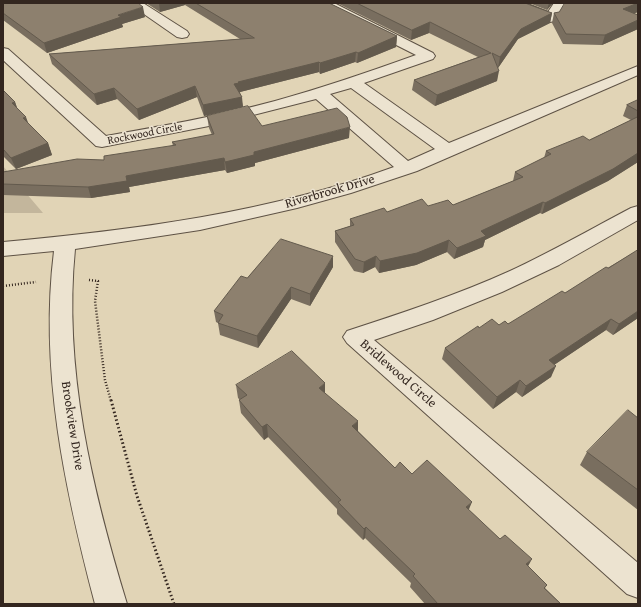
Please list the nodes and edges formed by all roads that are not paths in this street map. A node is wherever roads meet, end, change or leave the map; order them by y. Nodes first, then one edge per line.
1 (134, 3) edge
2 (324, 3) edge
3 (514, 3) edge
4 (561, 3) edge
5 (182, 34) dead end
6 (3, 52) edge
7 (638, 70) edge
8 (353, 82) junction
9 (319, 93) junction
10 (383, 103) junction
11 (343, 115) junction
12 (447, 150) junction
13 (405, 168) junction
14 (638, 212) edge
15 (65, 244) junction
16 (3, 249) edge
17 (638, 583) edge
18 (111, 604) edge

1 - 5 street
2 - 8 street, Rockwood Circle
3 - 4 street
6 - 9 street, Rockwood Circle
7 - 12 street, Riverbrook Drive
8 - 9 street, Rockwood Circle
8 - 10 street
9 - 11 street
10 - 11 street
10 - 12 street
11 - 13 street
12 - 13 street, Riverbrook Drive
13 - 15 street, Riverbrook Drive
14 - 17 street, Bridlewood Circle
15 - 16 street, Riverbrook Drive
15 - 18 street, Brookview Drive

